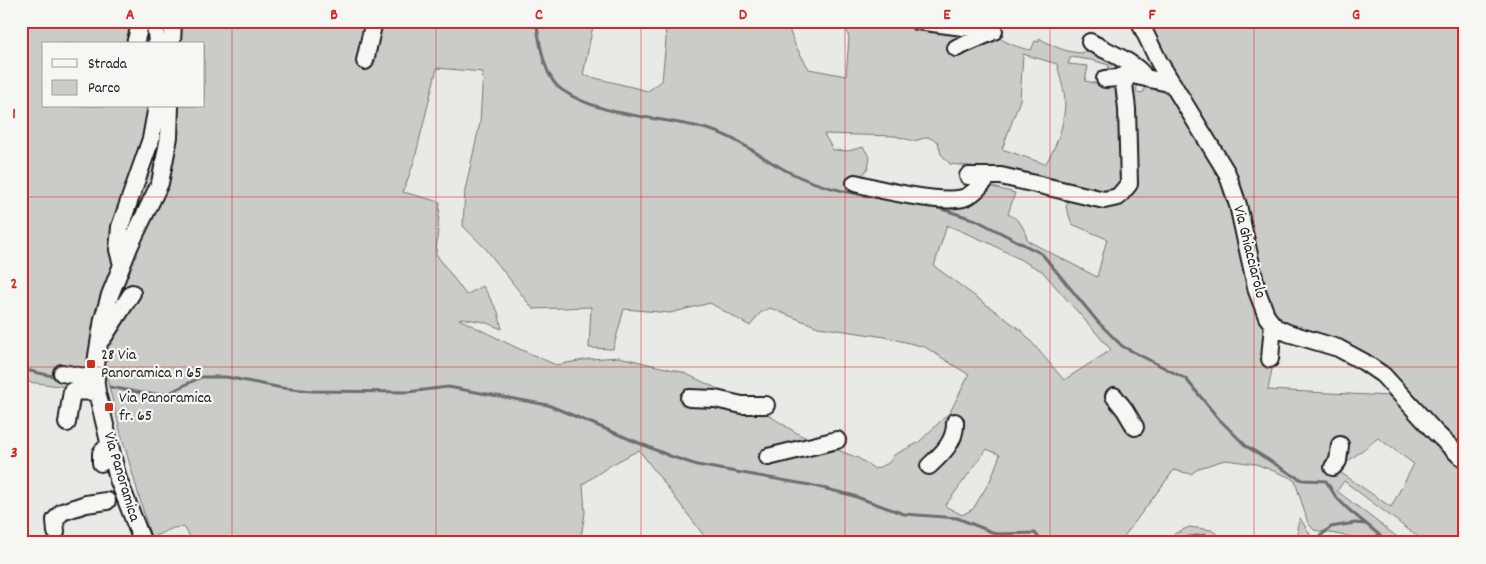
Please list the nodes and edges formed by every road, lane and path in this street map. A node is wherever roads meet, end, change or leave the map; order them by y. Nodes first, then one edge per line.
1 (141, 21) edge
2 (155, 21) edge
3 (173, 21) edge
4 (374, 21) edge
5 (917, 21) edge
6 (1140, 21) edge
7 (993, 26) edge
8 (136, 42) edge
9 (157, 42) edge
10 (172, 42) edge
11 (1090, 42) dead end
12 (956, 48) dead end
13 (365, 61) dead end
14 (1128, 74) junction
15 (1105, 78) dead end
16 (1146, 78) junction
17 (1173, 84) junction
18 (156, 108) edge
19 (170, 108) edge
20 (968, 176) dead end
21 (989, 176) junction
22 (855, 184) dead end
23 (122, 265) junction
24 (132, 293) dead end
25 (1273, 324) junction
26 (99, 344) junction
27 (1270, 359) dead end
28 (62, 373) dead end
29 (96, 386) junction
30 (1114, 396) dead end
31 (689, 398) dead end
32 (766, 406) dead end
33 (955, 422) dead end
34 (67, 423) dead end
35 (1135, 426) dead end
36 (836, 440) dead end
37 (110, 444) junction
38 (1340, 445) dead end
39 (768, 457) dead end
40 (1465, 459) edge
41 (102, 463) dead end
42 (929, 466) dead end
43 (1333, 467) dead end
44 (107, 501) dead end
45 (56, 532) dead end
46 (143, 543) edge

1 - 8 street
2 - 9 street
3 - 10 street
4 - 13 street
5 - 7 street
6 - 17 street, Via Ghiacciarolo
7 - 12 street
11 - 16 street
14 - 15 street
14 - 16 street
14 - 21 street
16 - 17 street
17 - 25 street, Via Ghiacciarolo
18 - 23 street, Via Panoramica
19 - 23 street, Via Panoramica
20 - 21 street
21 - 22 street
23 - 26 street, Via Panoramica
24 - 26 street
25 - 27 street
25 - 40 street
26 - 29 street, Via Panoramica
28 - 29 street
29 - 34 street
29 - 37 street, Via Panoramica
30 - 35 street
31 - 32 street
33 - 42 street
36 - 39 street
37 - 41 street
37 - 46 street, Via Panoramica
38 - 43 street
44 - 45 street

